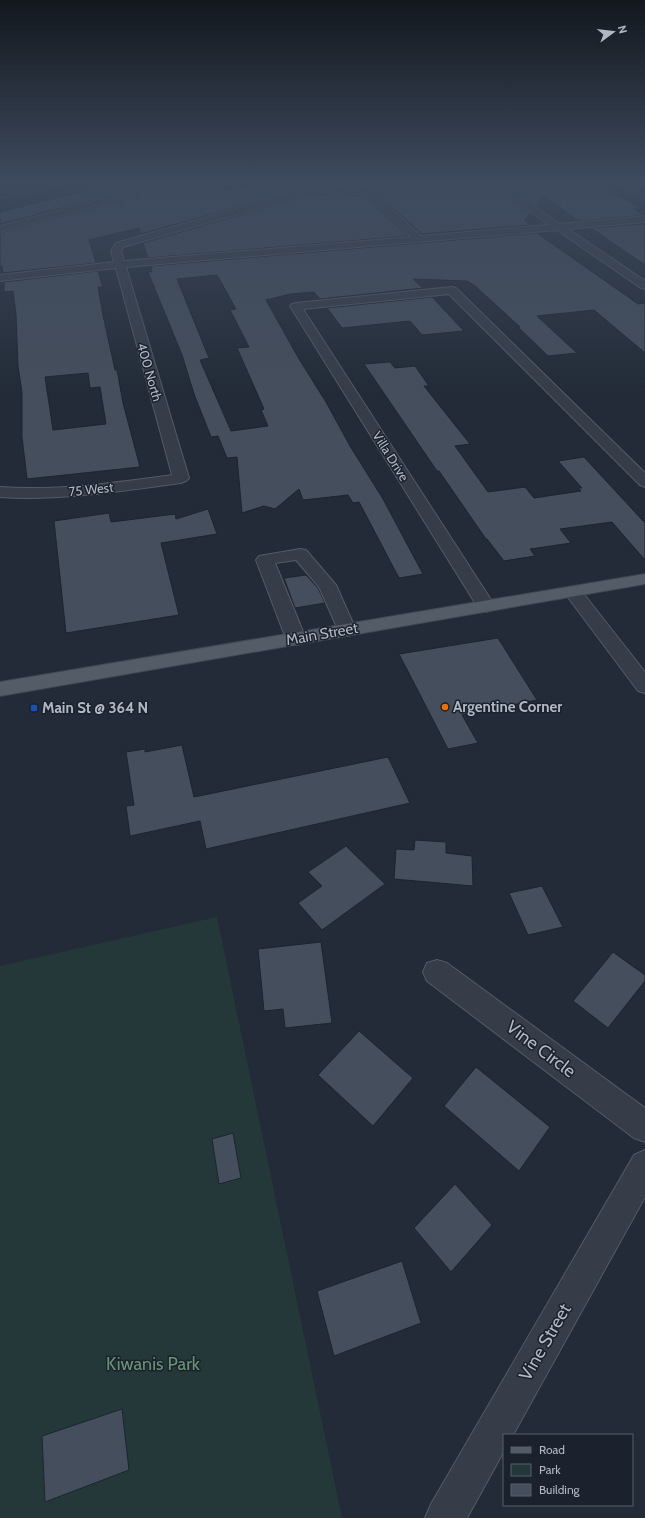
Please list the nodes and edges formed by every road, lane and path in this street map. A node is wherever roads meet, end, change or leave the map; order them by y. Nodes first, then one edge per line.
1 (116, 252) edge
2 (265, 252) edge
3 (595, 252) edge
4 (119, 265) junction
5 (0, 278) edge
6 (645, 286) edge
7 (181, 478) joint
8 (645, 482) edge
9 (0, 492) edge
10 (645, 580) edge
11 (572, 592) junction
12 (486, 606) junction
13 (347, 630) junction
14 (296, 639) junction
15 (645, 686) edge
16 (0, 689) edge
17 (437, 972) dead end
18 (645, 1127) edge
19 (645, 1166) edge
20 (445, 1518) edge

1 - 4 street, 400 North
2 - 4 street
3 - 6 street
4 - 5 street
4 - 7 street, 400 North
7 - 9 street, 75 West
8 - 12 street, Villa Drive
10 - 11 main road, Main Street
11 - 12 main road, Main Street
11 - 15 street
12 - 13 main road, Main Street
13 - 14 main road, Main Street
13 - 14 street
14 - 16 main road, Main Street
17 - 18 street, Vine Circle
19 - 20 street, Vine Street

